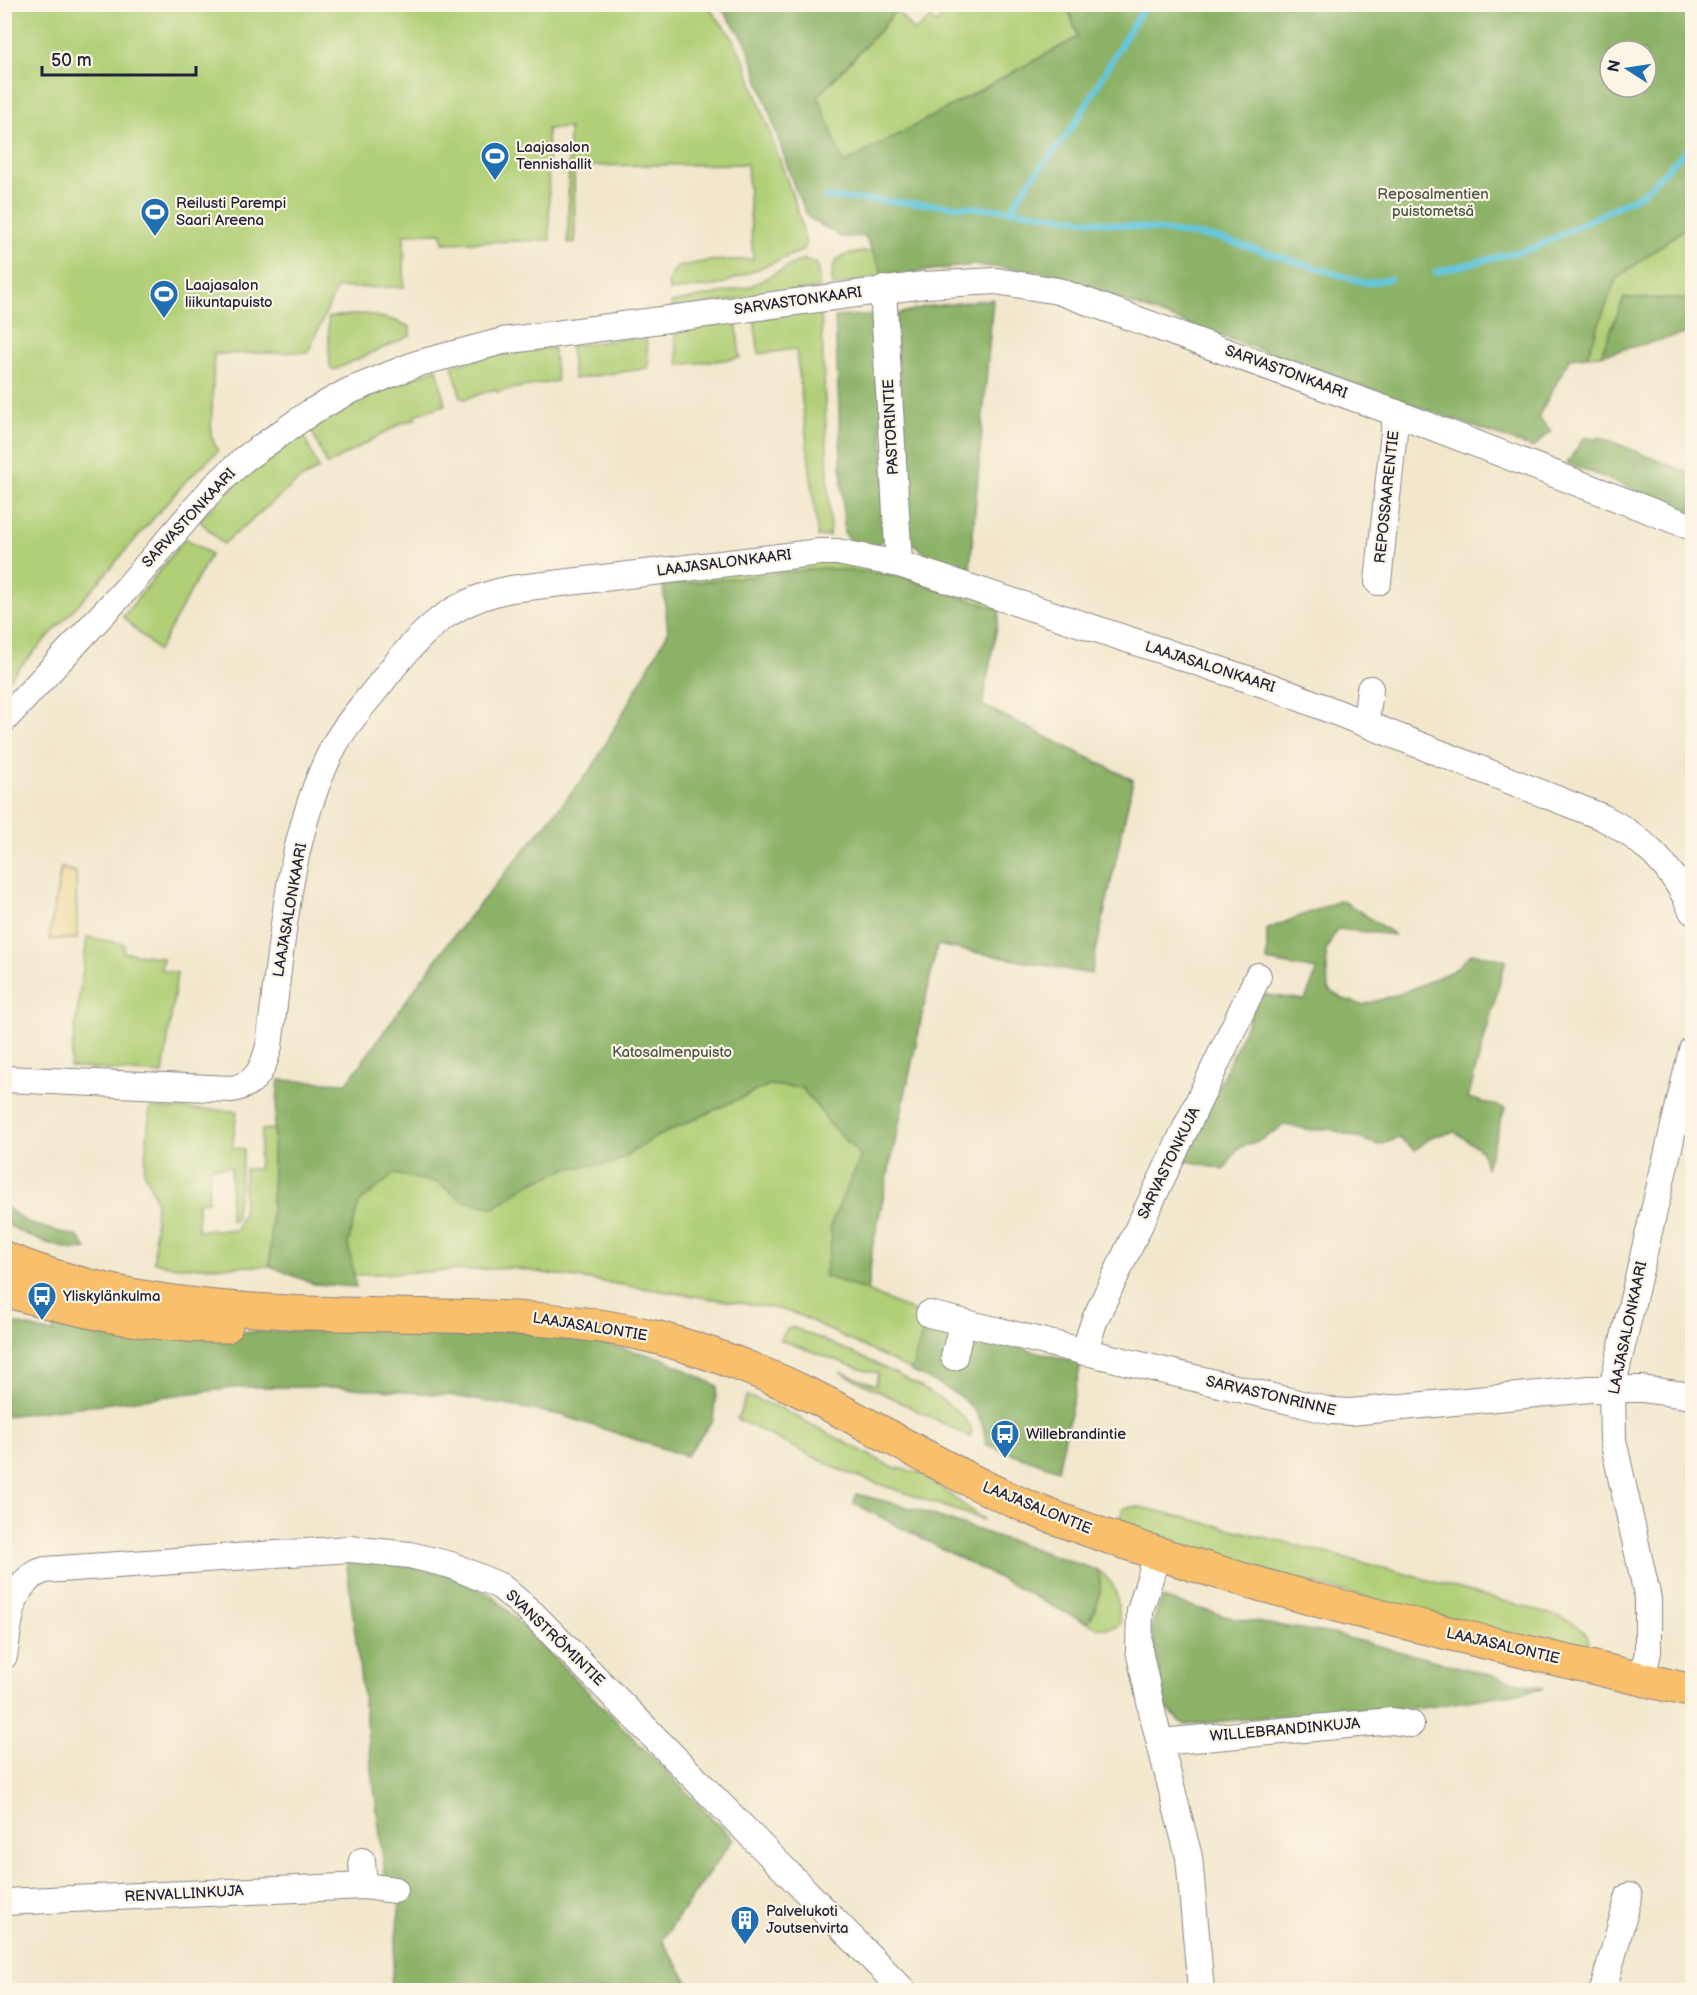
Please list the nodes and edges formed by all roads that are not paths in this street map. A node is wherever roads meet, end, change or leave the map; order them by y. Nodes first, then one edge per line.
1 (883, 290) junction
2 (1396, 413) junction
3 (1692, 527) edge
4 (899, 564) junction
5 (1378, 582) dead end
6 (1370, 689) dead end
7 (4, 720) edge
8 (1366, 722) junction
9 (1692, 911) edge
10 (1258, 976) dead end
11 (1692, 1050) edge
12 (4, 1079) edge
13 (4, 1258) edge
14 (4, 1290) edge
15 (929, 1314) dead end
16 (396, 1315) junction
17 (962, 1324) junction
18 (1084, 1352) junction
19 (954, 1357) dead end
20 (1612, 1388) junction
21 (1692, 1396) edge
22 (1156, 1555) junction
23 (4, 1656) edge
24 (1642, 1679) junction
25 (1692, 1691) edge
26 (1411, 1724) dead end
27 (1160, 1742) junction
28 (362, 1861) dead end
29 (364, 1886) junction
30 (395, 1890) dead end
31 (1629, 1896) dead end
32 (4, 1902) edge
33 (903, 1990) edge
34 (1201, 1990) edge
35 (1603, 1990) edge

1 - 2 street, SARVASTONKAARI
1 - 4 street, PASTORINTIE
1 - 7 street, SARVASTONKAARI
2 - 3 street, SARVASTONKAARI
2 - 5 street, REPOSSAARENTIE
4 - 8 street, LAAJASALONKAARI
4 - 12 street, LAAJASALONKAARI
6 - 8 street
8 - 9 street, LAAJASALONKAARI
10 - 18 street, SARVASTONKUJA
11 - 20 street, LAAJASALONKAARI
13 - 16 main road, LAAJASALONTIE
14 - 16 main road, LAAJASALONTIE
15 - 17 street, SARVASTONRINNE
16 - 22 main road, LAAJASALONTIE
17 - 18 street, SARVASTONRINNE
17 - 19 street
18 - 20 street, SARVASTONRINNE
20 - 21 street, SARVASTONRINNE
20 - 24 street, LAAJASALONKAARI
22 - 24 main road, LAAJASALONTIE
22 - 27 street
23 - 33 street, SVANSTRÖMINTIE
24 - 25 main road, LAAJASALONTIE
26 - 27 street, WILLEBRANDINKUJA
27 - 34 street
28 - 29 street
29 - 30 street, RENVALLINKUJA
29 - 32 street, RENVALLINKUJA
31 - 35 street

